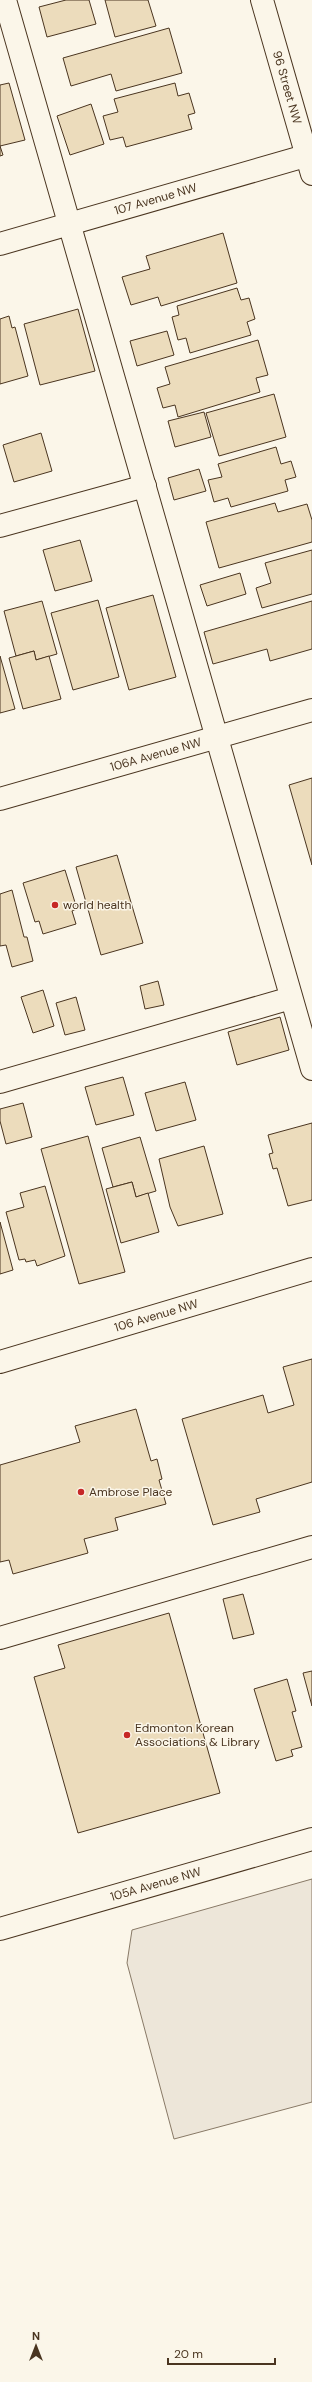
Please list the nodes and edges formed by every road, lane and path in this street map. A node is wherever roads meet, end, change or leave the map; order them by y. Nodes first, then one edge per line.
1 (5, 0) edge
2 (262, 0) edge
3 (310, 161) edge
4 (70, 224) junction
5 (0, 244) edge
6 (145, 486) junction
7 (0, 526) edge
8 (312, 710) edge
9 (218, 737) junction
10 (0, 799) edge
11 (291, 998) junction
12 (312, 1069) edge
13 (0, 1082) edge
14 (312, 1269) edge
15 (0, 1362) edge
16 (312, 1547) edge
17 (0, 1638) edge
18 (312, 1839) edge
19 (0, 1929) edge

1 - 4 street
2 - 3 street, 96 Street NW
3 - 4 street, 107 Avenue NW
4 - 5 street, 107 Avenue NW
4 - 6 street
6 - 7 street
6 - 9 street
8 - 9 street, 106A Avenue NW
9 - 10 street, 106A Avenue NW
9 - 11 street
11 - 12 street
11 - 13 street
14 - 15 street, 106 Avenue NW
16 - 17 street
18 - 19 street, 105A Avenue NW

